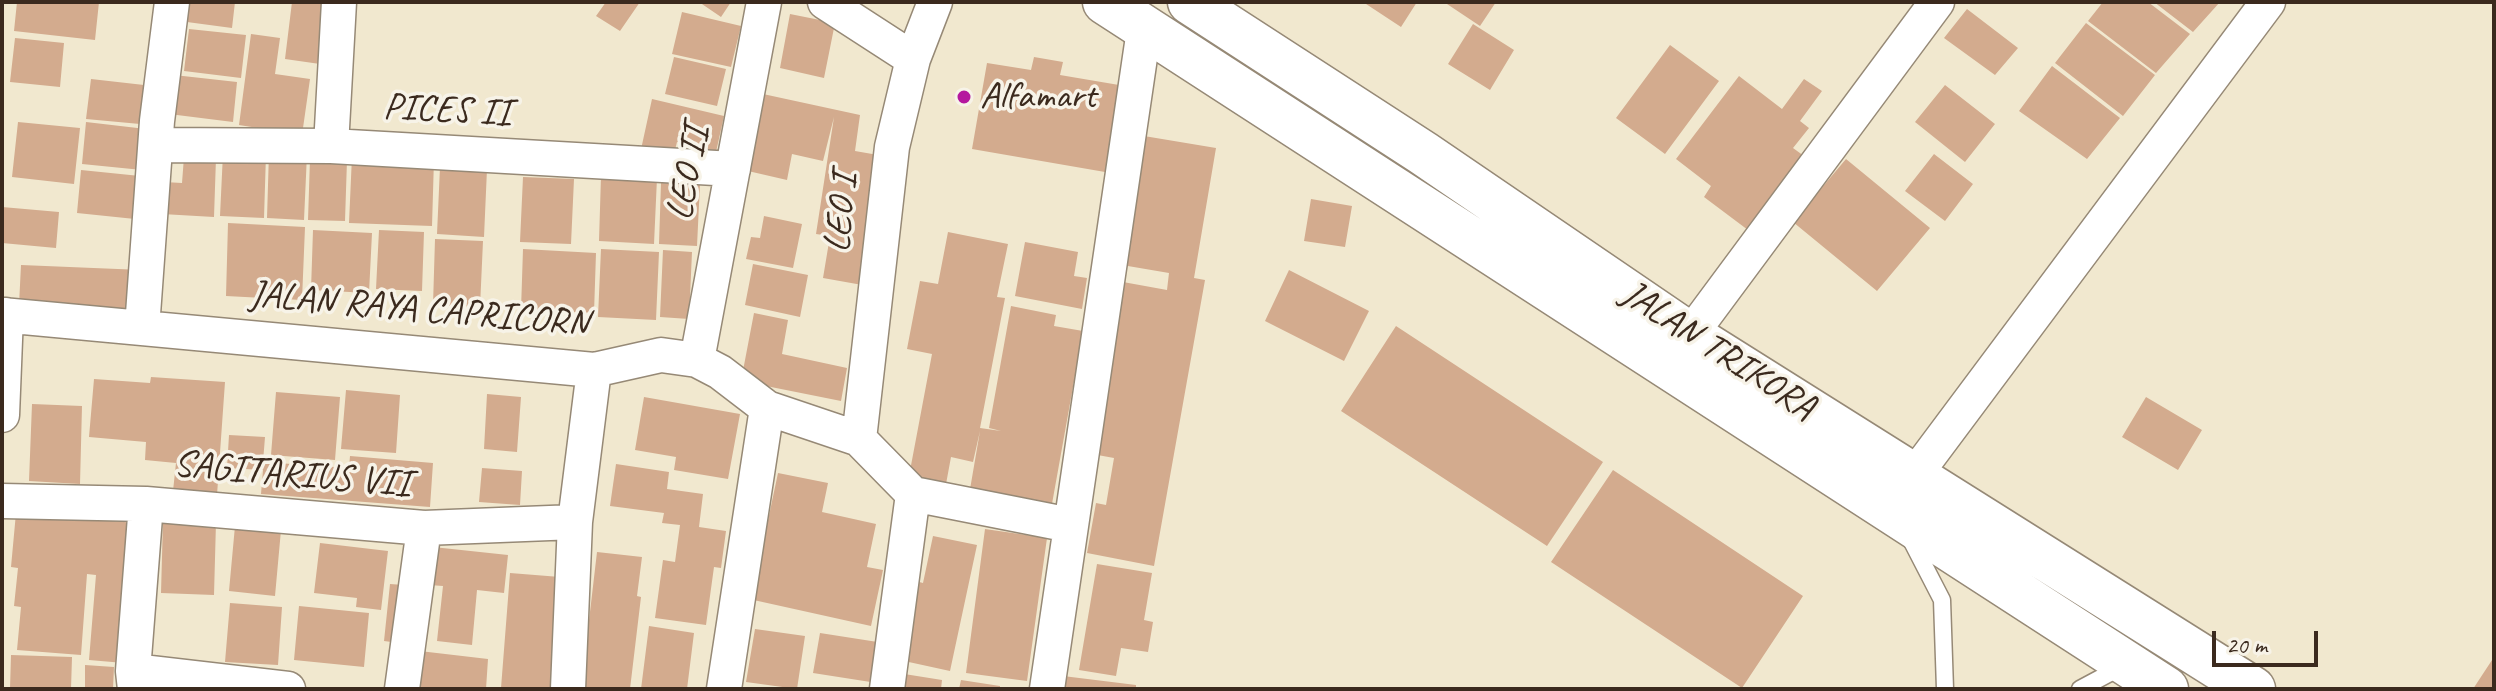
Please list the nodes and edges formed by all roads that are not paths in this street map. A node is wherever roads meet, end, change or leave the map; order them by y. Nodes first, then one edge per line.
1 (172, 2) edge
2 (339, 2) edge
3 (764, 2) edge
4 (825, 2) edge
5 (935, 2) edge
6 (1105, 2) edge
7 (1937, 2) edge
8 (2268, 2) edge
9 (1196, 6) edge
10 (1161, 39) junction
11 (913, 59) junction
12 (156, 145) junction
13 (331, 146) junction
14 (733, 169) junction
15 (4, 315) edge
16 (142, 328) junction
17 (1690, 335) junction
18 (697, 360) junction
19 (594, 370) junction
20 (767, 408) junction
21 (2, 415) edge
22 (859, 439) junction
23 (913, 494) junction
24 (1906, 495) junction
25 (2, 501) edge
26 (146, 504) junction
27 (575, 522) junction
28 (1070, 525) junction
29 (424, 528) junction
30 (2128, 664) junction
31 (134, 680) edge
32 (288, 689) edge
33 (402, 689) edge
34 (568, 689) edge
35 (724, 689) edge
36 (887, 689) edge
37 (1047, 689) edge
38 (1945, 689) edge
39 (2080, 689) edge
40 (2166, 689) edge
41 (2253, 689) edge

1 - 12 street
2 - 13 street
3 - 14 street, LEO II
4 - 11 street
5 - 11 street, LEO I
6 - 10 main road, JALAN TRIKORA
7 - 17 street
8 - 24 street
9 - 10 main road
9 - 17 main road, JALAN TRIKORA
10 - 24 main road, JALAN TRIKORA
10 - 28 street
11 - 22 street, LEO I
12 - 13 street, PICES II
12 - 16 street
13 - 14 street, PICES II
14 - 18 street, LEO II
15 - 16 street, JALAN RAYA CAPRICORN
15 - 21 street
16 - 19 street, JALAN RAYA CAPRICORN
17 - 24 main road, JALAN TRIKORA
18 - 19 street, JALAN RAYA CAPRICORN
18 - 20 street, JALAN RAYA CAPRICORN
19 - 27 street
20 - 22 street, JALAN RAYA CAPRICORN
20 - 35 street
22 - 23 street, JALAN RAYA CAPRICORN
23 - 28 street
23 - 36 street
24 - 30 main road, JALAN TRIKORA
24 - 38 lane
24 - 41 main road, JALAN TRIKORA
25 - 26 street, SAGITARIUS VII
26 - 29 street, SAGITARIUS VII
26 - 31 street
27 - 29 street, SAGITARIUS VII
27 - 34 street
28 - 37 street
29 - 33 street
30 - 39 lane
30 - 40 main road, JALAN TRIKORA
31 - 32 street

